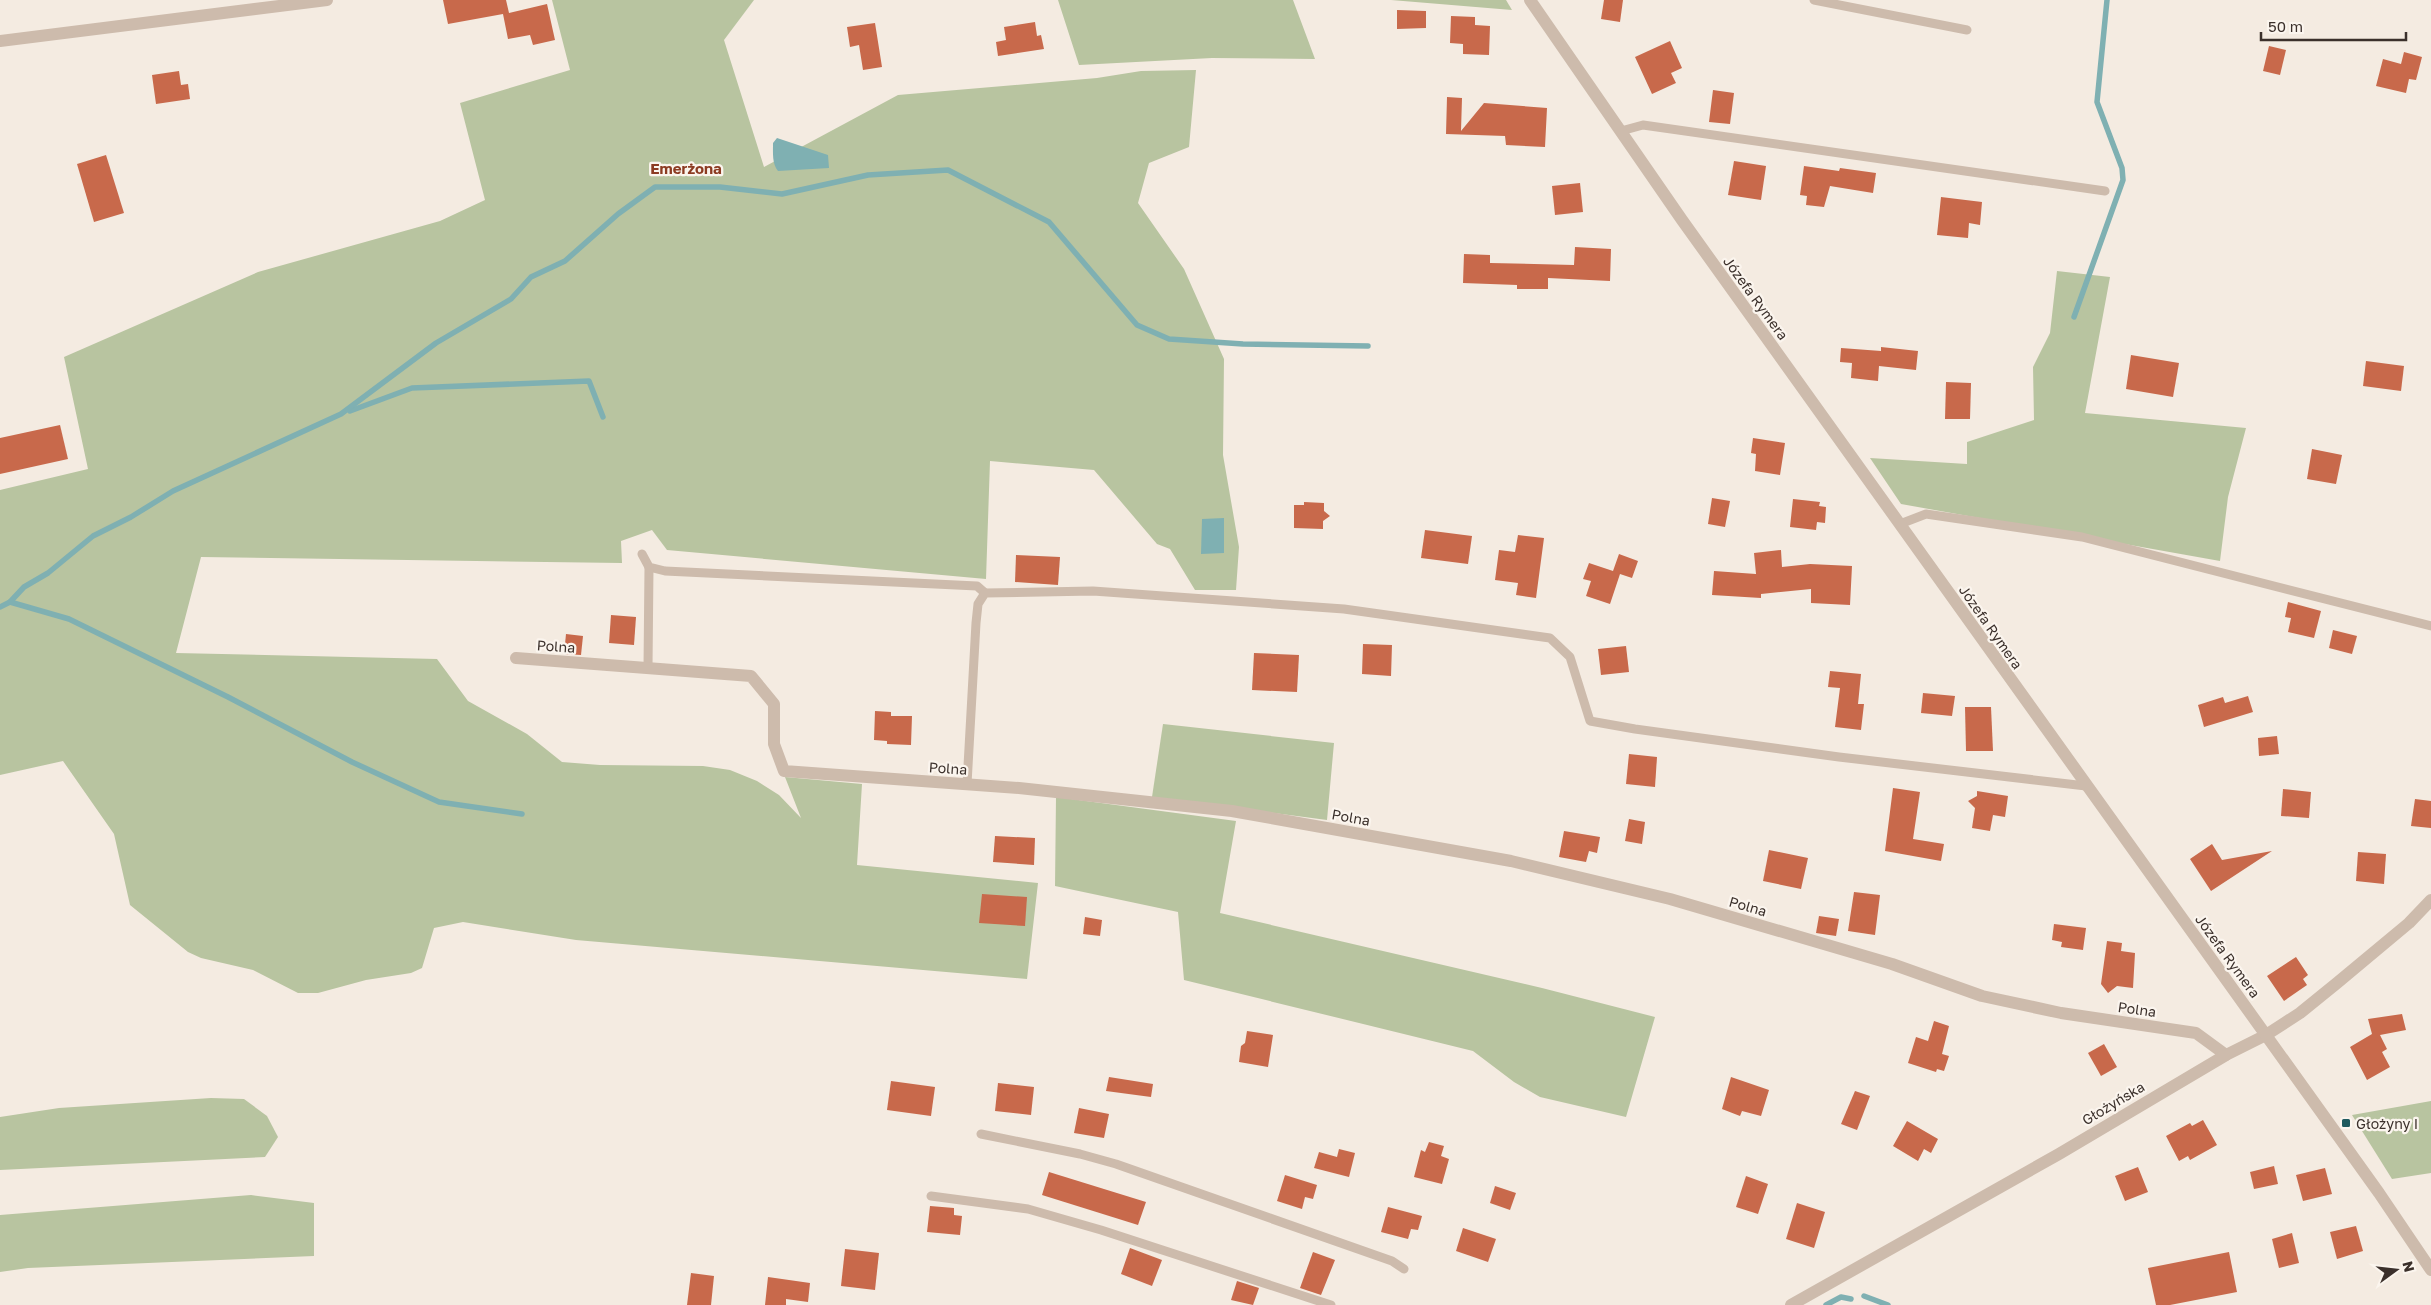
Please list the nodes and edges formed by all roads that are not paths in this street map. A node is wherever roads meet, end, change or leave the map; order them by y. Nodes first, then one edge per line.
1 (327, 0) edge
2 (1530, 0) edge
3 (1814, 0) edge
4 (278, 3) edge
5 (1967, 30) dead end
6 (0, 41) edge
7 (1621, 131) junction
8 (2105, 191) dead end
9 (1900, 524) junction
10 (642, 554) dead end
11 (649, 567) junction
12 (985, 593) junction
13 (2431, 626) edge
14 (516, 658) dead end
15 (648, 667) junction
16 (966, 784) junction
17 (2086, 786) junction
18 (2431, 900) edge
19 (2266, 1035) junction
20 (2226, 1055) junction
21 (982, 1134) dead end
22 (931, 1196) dead end
23 (1404, 1269) dead end
24 (2431, 1270) edge
25 (1331, 1305) edge
26 (1791, 1305) edge

1 - 4 street
2 - 7 street, Józefa Rymera
3 - 5 lane
4 - 6 street
7 - 8 lane
7 - 9 street, Józefa Rymera
9 - 13 lane
9 - 17 street, Józefa Rymera
10 - 11 lane
11 - 12 lane
11 - 15 lane
12 - 16 lane
12 - 17 lane
14 - 15 street, Polna
15 - 16 street, Polna
16 - 20 street, Polna
17 - 19 street, Józefa Rymera
18 - 19 street, Głożyńska
19 - 20 street, Głożyńska
19 - 24 street, Józefa Rymera
20 - 26 street, Głożyńska
21 - 23 lane
22 - 25 lane

